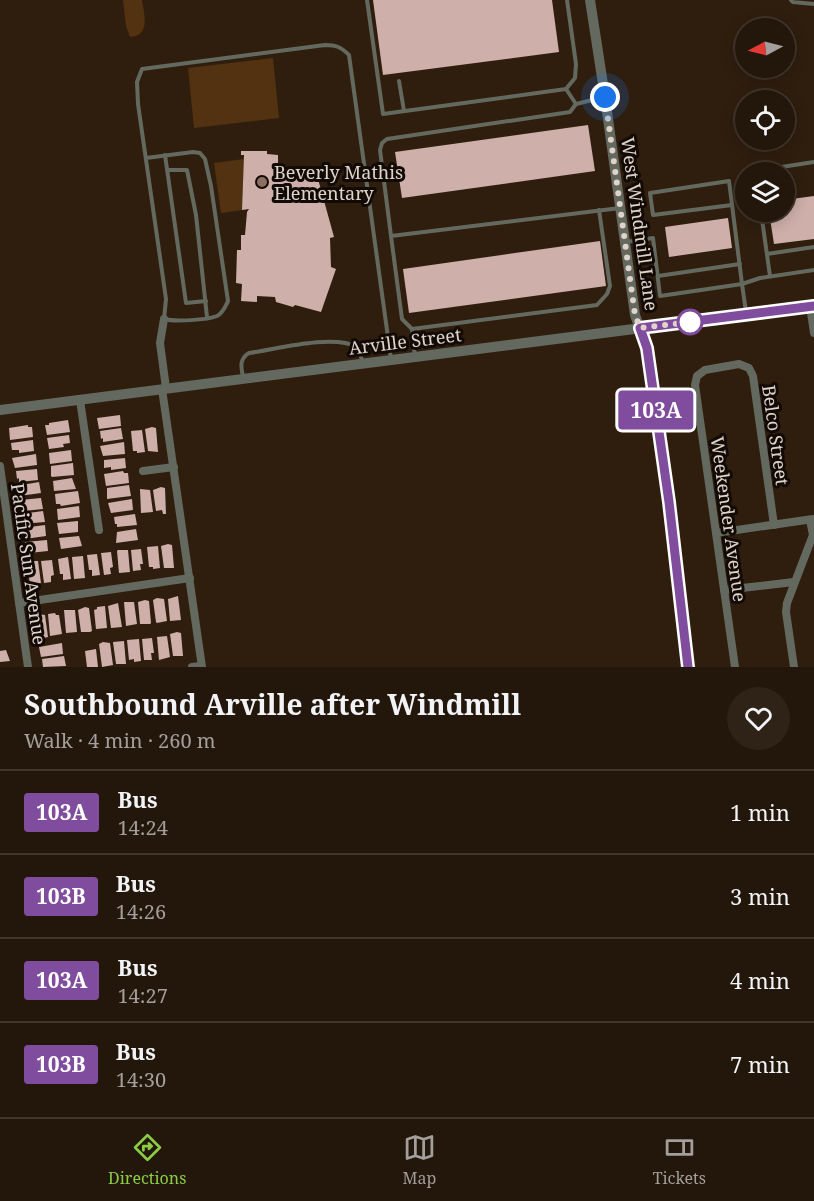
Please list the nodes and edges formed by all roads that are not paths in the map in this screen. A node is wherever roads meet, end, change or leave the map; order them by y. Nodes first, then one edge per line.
1 (367, 0) edge
2 (567, 0) edge
3 (590, 0) edge
4 (791, 0) edge
5 (814, 4) edge
6 (399, 81) dead end
7 (566, 88) junction
8 (605, 97) junction
9 (576, 104) junction
10 (404, 111) junction
11 (165, 155) junction
12 (146, 158) junction
13 (814, 162) edge
14 (795, 165) edge
15 (168, 170) junction
16 (732, 205) junction
17 (620, 208) junction
18 (599, 210) junction
19 (762, 222) edge
20 (391, 237) junction
21 (625, 242) junction
22 (814, 247) edge
23 (767, 254) junction
24 (740, 264) junction
25 (814, 270) edge
26 (658, 276) junction
27 (770, 276) junction
28 (742, 284) junction
29 (206, 301) junction
30 (812, 306) edge
31 (746, 315) junction
32 (207, 317) junction
33 (164, 319) junction
34 (640, 328) junction
35 (412, 329) junction
36 (814, 333) edge
37 (415, 357) junction
38 (391, 360) junction
39 (364, 363) junction
40 (697, 376) joint
41 (243, 378) junction
42 (164, 389) junction
43 (80, 400) junction
44 (0, 410) edge
45 (0, 466) edge
46 (174, 467) junction
47 (143, 471) dead end
48 (812, 520) edge
49 (774, 525) junction
50 (99, 530) dead end
51 (716, 533) junction
52 (190, 578) junction
53 (794, 582) junction
54 (724, 590) junction
55 (19, 603) junction
56 (202, 666) edge
57 (28, 667) edge
58 (192, 667) edge
59 (688, 667) edge
60 (735, 667) edge
61 (794, 667) edge

1 - 10 lane
2 - 7 lane
3 - 8 street, West Windmill Lane
4 - 5 lane
6 - 10 lane
7 - 9 lane
7 - 10 lane
8 - 9 lane
8 - 17 street, West Windmill Lane
9 - 20 lane
11 - 12 lane
11 - 15 lane
11 - 32 lane
12 - 33 lane
12 - 38 lane
13 - 14 lane
15 - 29 lane
15 - 29 lane
16 - 16 lane
16 - 24 lane
17 - 18 lane
17 - 21 street, West Windmill Lane
18 - 20 lane
18 - 35 lane
19 - 23 lane
20 - 35 lane
21 - 26 lane
21 - 34 street, West Windmill Lane
22 - 23 lane
23 - 27 lane
24 - 26 lane
24 - 28 lane
25 - 27 lane
26 - 28 lane
27 - 28 lane
28 - 31 lane
29 - 32 lane
30 - 31 street, Arville Street
30 - 36 street
31 - 34 street, Arville Street
32 - 33 lane
33 - 42 street
34 - 37 street, Arville Street
34 - 59 street, West Windmill Lane
35 - 37 lane
37 - 38 street, Arville Street
38 - 39 street, Arville Street
39 - 41 street, Arville Street
39 - 41 lane
40 - 49 street, Belco Street
40 - 51 street, Weekender Avenue
41 - 42 street, Arville Street
42 - 43 street, Arville Street
42 - 46 street
43 - 44 street, Arville Street
43 - 50 street
45 - 55 street, Pacific Sun Avenue
46 - 47 street
46 - 52 street
48 - 49 street
48 - 53 street
49 - 51 street
51 - 54 street, Weekender Avenue
52 - 55 street
52 - 56 street
53 - 54 street
53 - 61 street
54 - 60 street, Weekender Avenue
55 - 57 street, Pacific Sun Avenue
56 - 58 street

